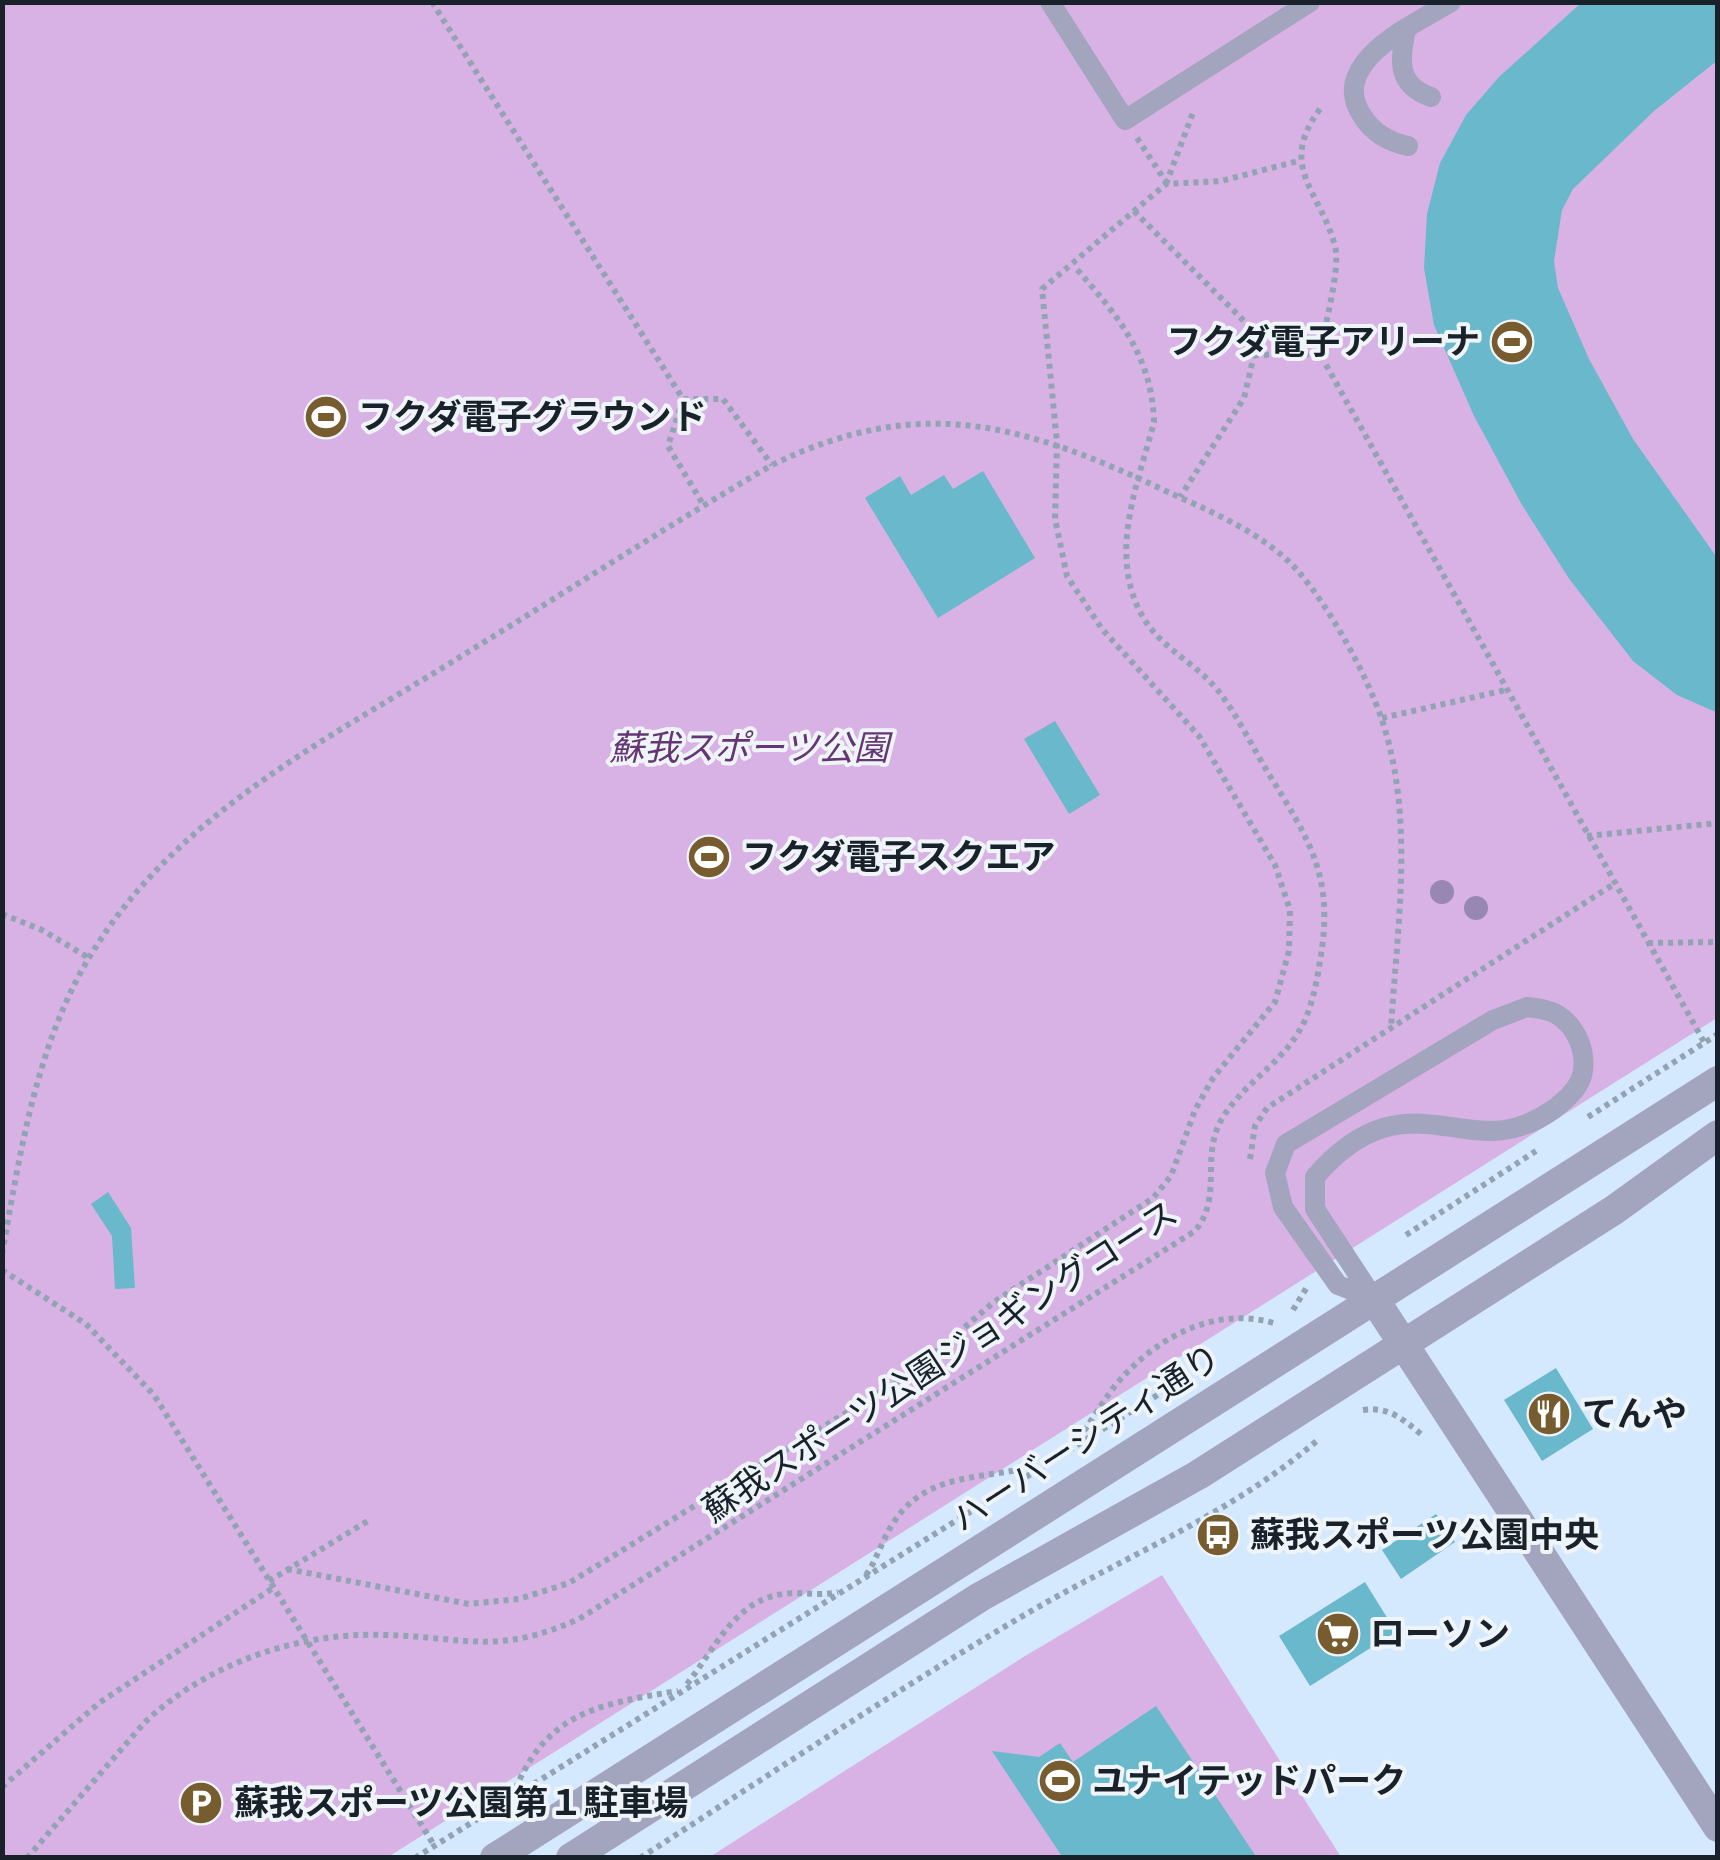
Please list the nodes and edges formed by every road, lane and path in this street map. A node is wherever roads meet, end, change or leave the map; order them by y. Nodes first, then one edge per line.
1 (432, 2) edge
2 (1050, 2) edge
3 (1310, 2) edge
4 (1452, 2) edge
5 (1406, 30) junction
6 (1209, 67) junction
7 (1431, 97) dead end
8 (1320, 109) dead end
9 (1125, 120) junction
10 (1408, 146) dead end
11 (1298, 161) junction
12 (1166, 184) junction
13 (1134, 211) junction
14 (1074, 266) junction
15 (1320, 354) junction
16 (1254, 356) junction
17 (683, 399) junction
18 (1057, 443) junction
19 (772, 466) junction
20 (1140, 478) junction
21 (1180, 497) junction
22 (704, 506) junction
23 (1506, 690) junction
24 (1382, 718) junction
25 (1718, 823) edge
26 (1587, 836) junction
27 (1614, 884) junction
28 (2, 914) edge
29 (1718, 942) edge
30 (1646, 943) junction
31 (89, 958) junction
32 (1391, 1028) junction
33 (1704, 1042) dead end
34 (1718, 1080) edge
35 (1718, 1135) edge
36 (1250, 1164) dead end
37 (2, 1254) edge
38 (1304, 1268) dead end
39 (2, 1270) edge
40 (1374, 1299) junction
41 (1277, 1324) junction
42 (1260, 1334) dead end
43 (1403, 1344) junction
44 (1176, 1384) dead end
45 (1351, 1418) dead end
46 (1325, 1434) dead end
47 (1433, 1449) dead end
48 (1058, 1454) junction
49 (371, 1519) dead end
50 (288, 1570) junction
51 (271, 1584) junction
52 (856, 1584) junction
53 (307, 1642) junction
54 (682, 1690) junction
55 (2, 1786) edge
56 (511, 1799) junction
57 (1718, 1827) edge
58 (434, 1845) junction
59 (26, 1858) edge
60 (415, 1858) edge
61 (495, 1858) edge
62 (570, 1858) edge
63 (640, 1858) edge

1 - 17 path
2 - 9 lane
3 - 6 lane
4 - 5 lane
5 - 7 lane
5 - 10 lane
6 - 9 lane
6 - 12 path
8 - 11 path
9 - 12 path
11 - 12 path
11 - 15 path
12 - 13 path
13 - 14 path
13 - 16 path
14 - 18 path
14 - 20 path, 蘇我スポーツ公園ジョギングコース
15 - 16 path
15 - 23 path
16 - 21 path
17 - 19 path
17 - 22 path
18 - 19 path
18 - 20 path
18 - 50 path
19 - 22 path
20 - 21 path
20 - 53 path, 蘇我スポーツ公園ジョギングコース
21 - 24 path
22 - 31 path
23 - 24 path
23 - 26 path
24 - 32 path
25 - 26 path
26 - 27 path
27 - 30 path
27 - 32 path
28 - 31 path
29 - 30 path
30 - 33 path
31 - 37 path
32 - 36 path
34 - 40 street, ハーバーシティ通り
35 - 43 street
38 - 41 path
39 - 51 path
40 - 40 lane
40 - 43 street
40 - 61 street, ハーバーシティ通り
41 - 42 path
41 - 48 path
43 - 57 street
43 - 62 street
44 - 48 path
45 - 47 path
46 - 63 path
48 - 52 path
48 - 52 path
49 - 50 path
50 - 51 path
51 - 53 path
51 - 55 path
52 - 54 path
52 - 54 path
53 - 58 path
53 - 59 path, 蘇我スポーツ公園ジョギングコース
54 - 56 path
54 - 56 path
56 - 58 path
58 - 60 path

